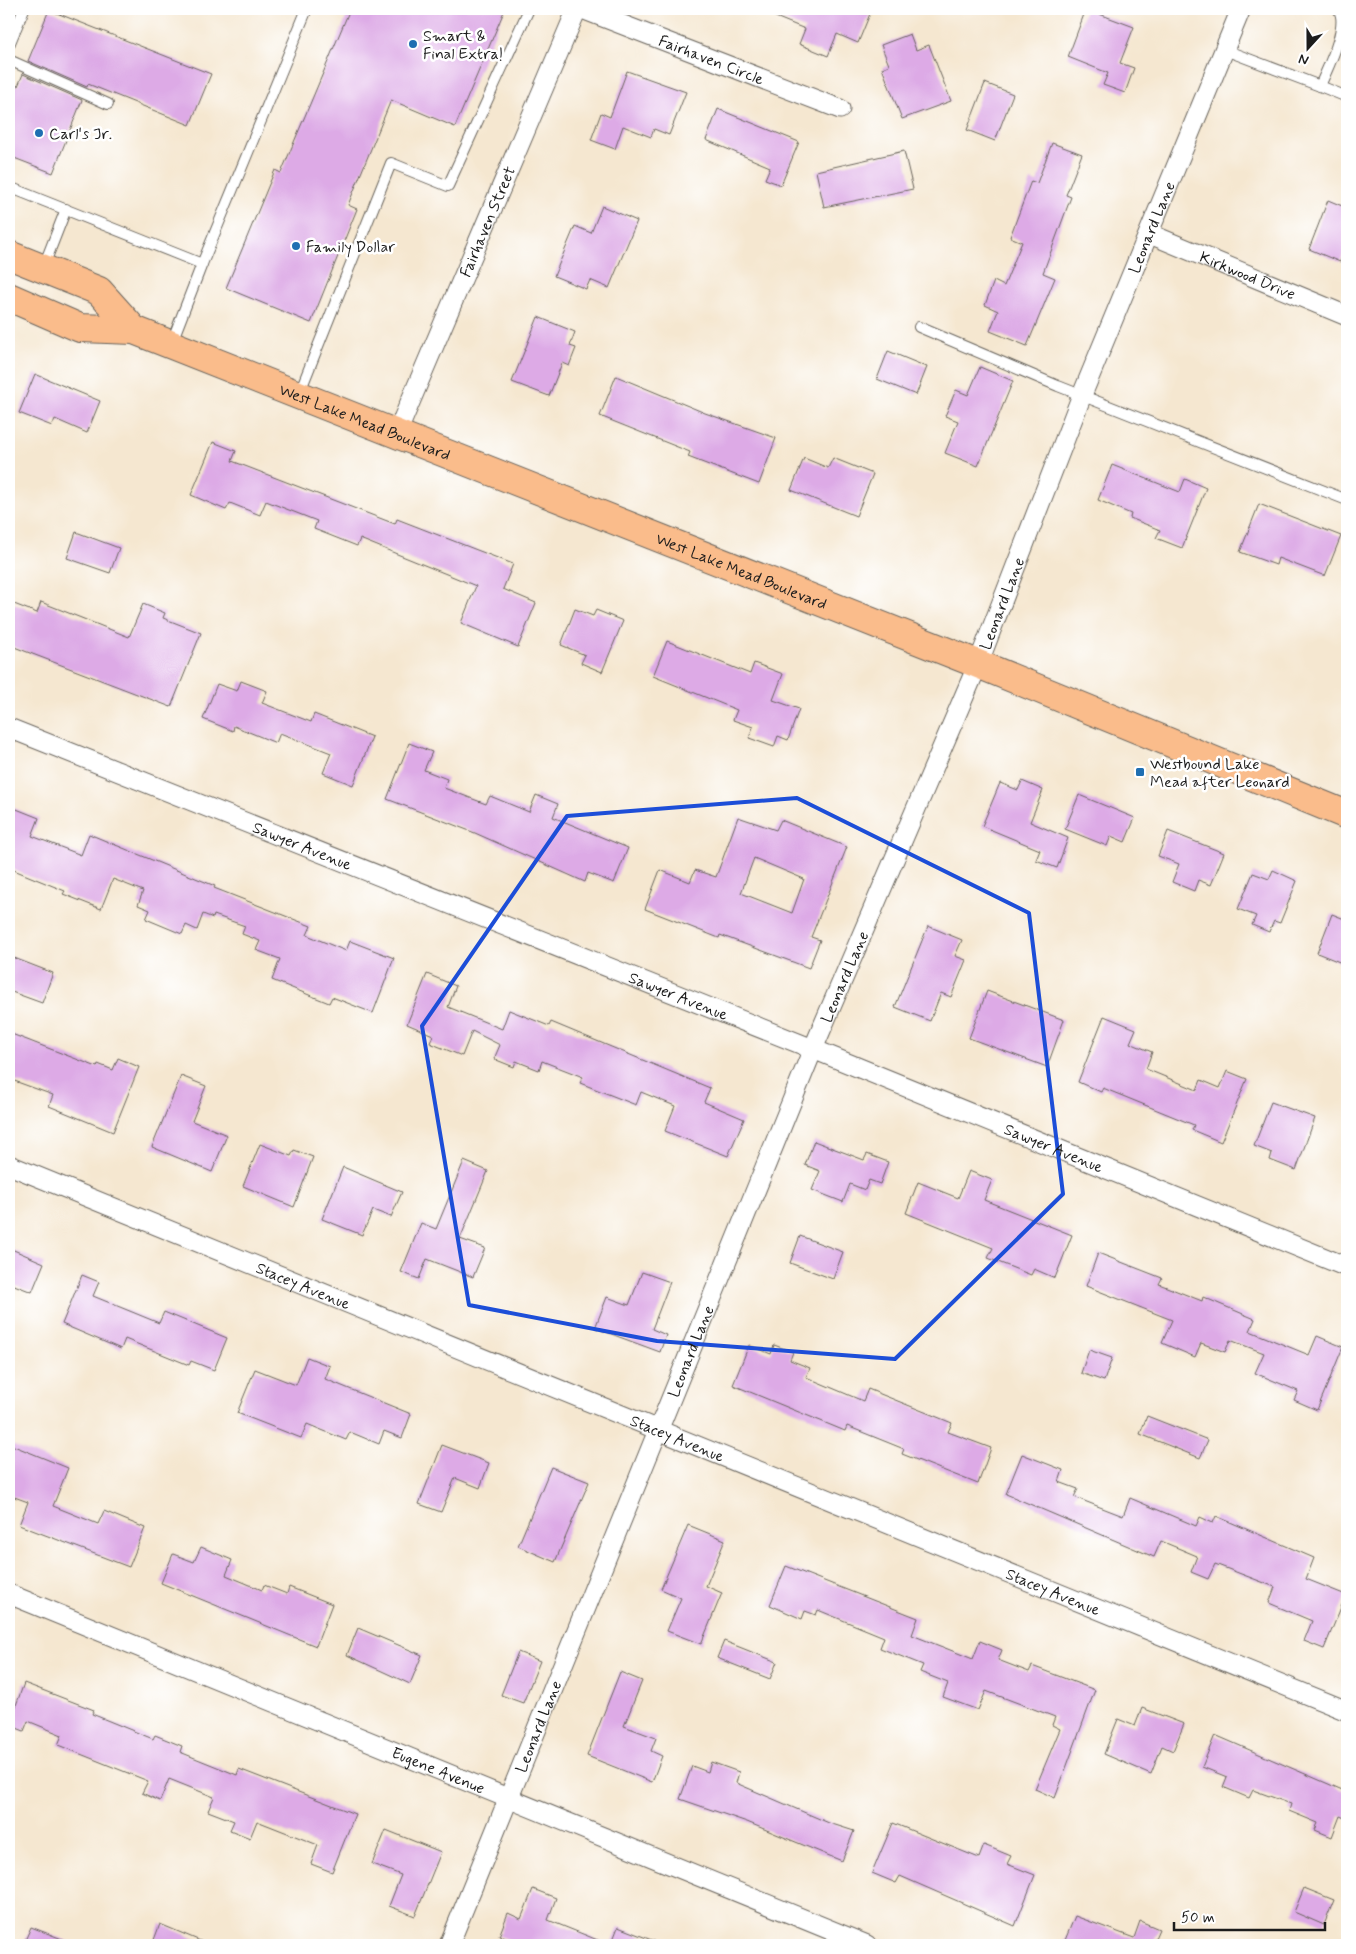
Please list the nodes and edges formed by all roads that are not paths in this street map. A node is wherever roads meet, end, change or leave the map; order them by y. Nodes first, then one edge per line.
1 (24, 9) edge
2 (307, 9) edge
3 (529, 9) edge
4 (577, 9) edge
5 (582, 9) edge
6 (1241, 9) edge
7 (1338, 9) edge
8 (9, 45) edge
9 (1225, 50) junction
10 (9, 60) edge
11 (1320, 86) junction
12 (1347, 97) edge
13 (108, 104) dead end
14 (840, 109) dead end
15 (9, 188) edge
16 (66, 209) junction
17 (1150, 234) junction
18 (9, 255) edge
19 (202, 264) junction
20 (43, 269) junction
21 (9, 297) edge
22 (1347, 316) edge
23 (919, 327) dead end
24 (134, 330) junction
25 (171, 344) junction
26 (298, 395) junction
27 (1082, 395) junction
28 (397, 434) junction
29 (1347, 500) edge
30 (978, 664) junction
31 (9, 728) edge
32 (1347, 815) edge
33 (813, 1049) junction
34 (9, 1165) edge
35 (1347, 1267) edge
36 (659, 1429) junction
37 (9, 1594) edge
38 (1347, 1711) edge
39 (509, 1798) junction
40 (449, 1945) edge
41 (868, 1945) edge

1 - 8 lane
2 - 19 lane
3 - 26 lane
4 - 28 street, Fairhaven Street
5 - 14 street, Fairhaven Circle
6 - 9 street, Leonard Lane
7 - 11 lane
9 - 11 lane
9 - 17 street, Leonard Lane
10 - 13 lane
11 - 12 lane
15 - 16 lane
16 - 19 lane
16 - 20 lane
17 - 22 street, Kirkwood Drive
17 - 27 street, Leonard Lane
18 - 20 main road, West Lake Mead Boulevard
19 - 25 lane
20 - 24 main road, West Lake Mead Boulevard
21 - 24 main road, West Lake Mead Boulevard
23 - 27 lane
24 - 25 main road, West Lake Mead Boulevard
25 - 26 main road, West Lake Mead Boulevard
26 - 28 main road, West Lake Mead Boulevard
27 - 29 lane
27 - 30 street, Leonard Lane
28 - 30 main road, West Lake Mead Boulevard
30 - 32 main road, West Lake Mead Boulevard
30 - 33 street, Leonard Lane
31 - 33 street, Sawyer Avenue
33 - 35 street, Sawyer Avenue
33 - 36 street, Leonard Lane
34 - 36 street, Stacey Avenue
36 - 38 street, Stacey Avenue
36 - 39 street, Leonard Lane
37 - 39 street, Eugene Avenue
39 - 40 street, Leonard Lane
39 - 41 street, Eugene Avenue

